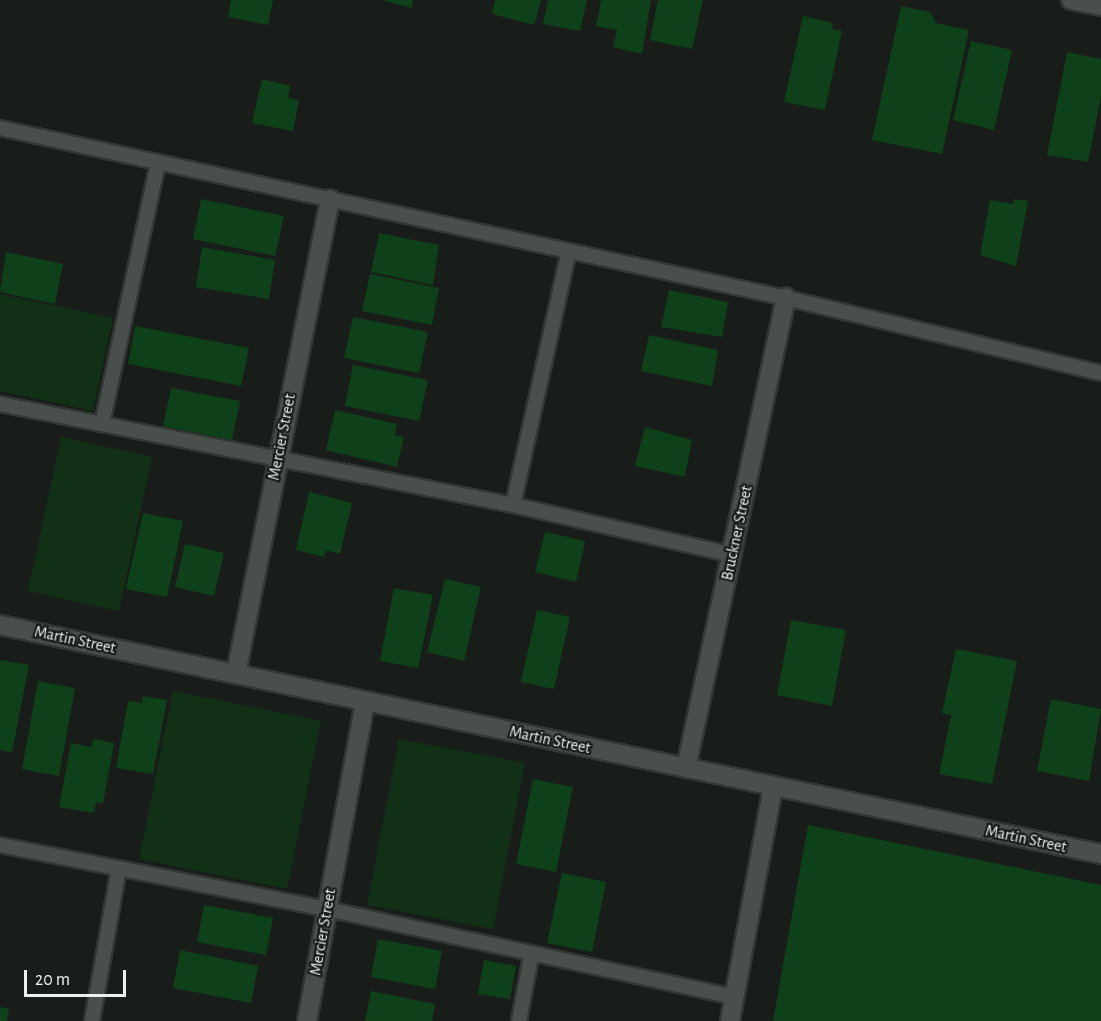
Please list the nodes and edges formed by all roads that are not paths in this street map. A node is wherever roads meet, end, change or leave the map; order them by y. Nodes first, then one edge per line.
1 (1071, 0) edge
2 (1101, 6) edge
3 (0, 128) edge
4 (158, 162) junction
5 (330, 199) junction
6 (568, 251) junction
7 (786, 298) junction
8 (1101, 373) edge
9 (0, 404) edge
10 (102, 424) junction
11 (277, 458) junction
12 (513, 505) junction
13 (733, 555) junction
14 (0, 625) edge
15 (236, 674) junction
16 (365, 701) junction
17 (686, 768) junction
18 (773, 786) junction
19 (0, 845) edge
20 (1101, 854) edge
21 (118, 868) junction
22 (327, 909) junction
23 (531, 956) junction
24 (734, 997) junction
25 (92, 1021) edge
26 (307, 1021) edge
27 (519, 1021) edge
28 (730, 1021) edge

1 - 2 street
3 - 4 lane
4 - 5 lane
4 - 10 lane
5 - 6 lane
5 - 11 street, Mercier Street
6 - 7 lane
6 - 12 lane
7 - 8 lane
7 - 13 street, Bruckner Street
9 - 10 lane
10 - 11 lane
11 - 12 lane
11 - 15 street, Mercier Street
12 - 13 lane
13 - 17 street, Bruckner Street
14 - 15 street, Martin Street
15 - 16 street, Martin Street
16 - 17 street, Martin Street
16 - 22 street, Mercier Street
17 - 18 street, Martin Street
18 - 20 street, Martin Street
18 - 24 street
19 - 21 lane
21 - 22 lane
21 - 25 lane
22 - 23 lane
22 - 26 street, Mercier Street
23 - 24 lane
23 - 27 lane
24 - 28 street

